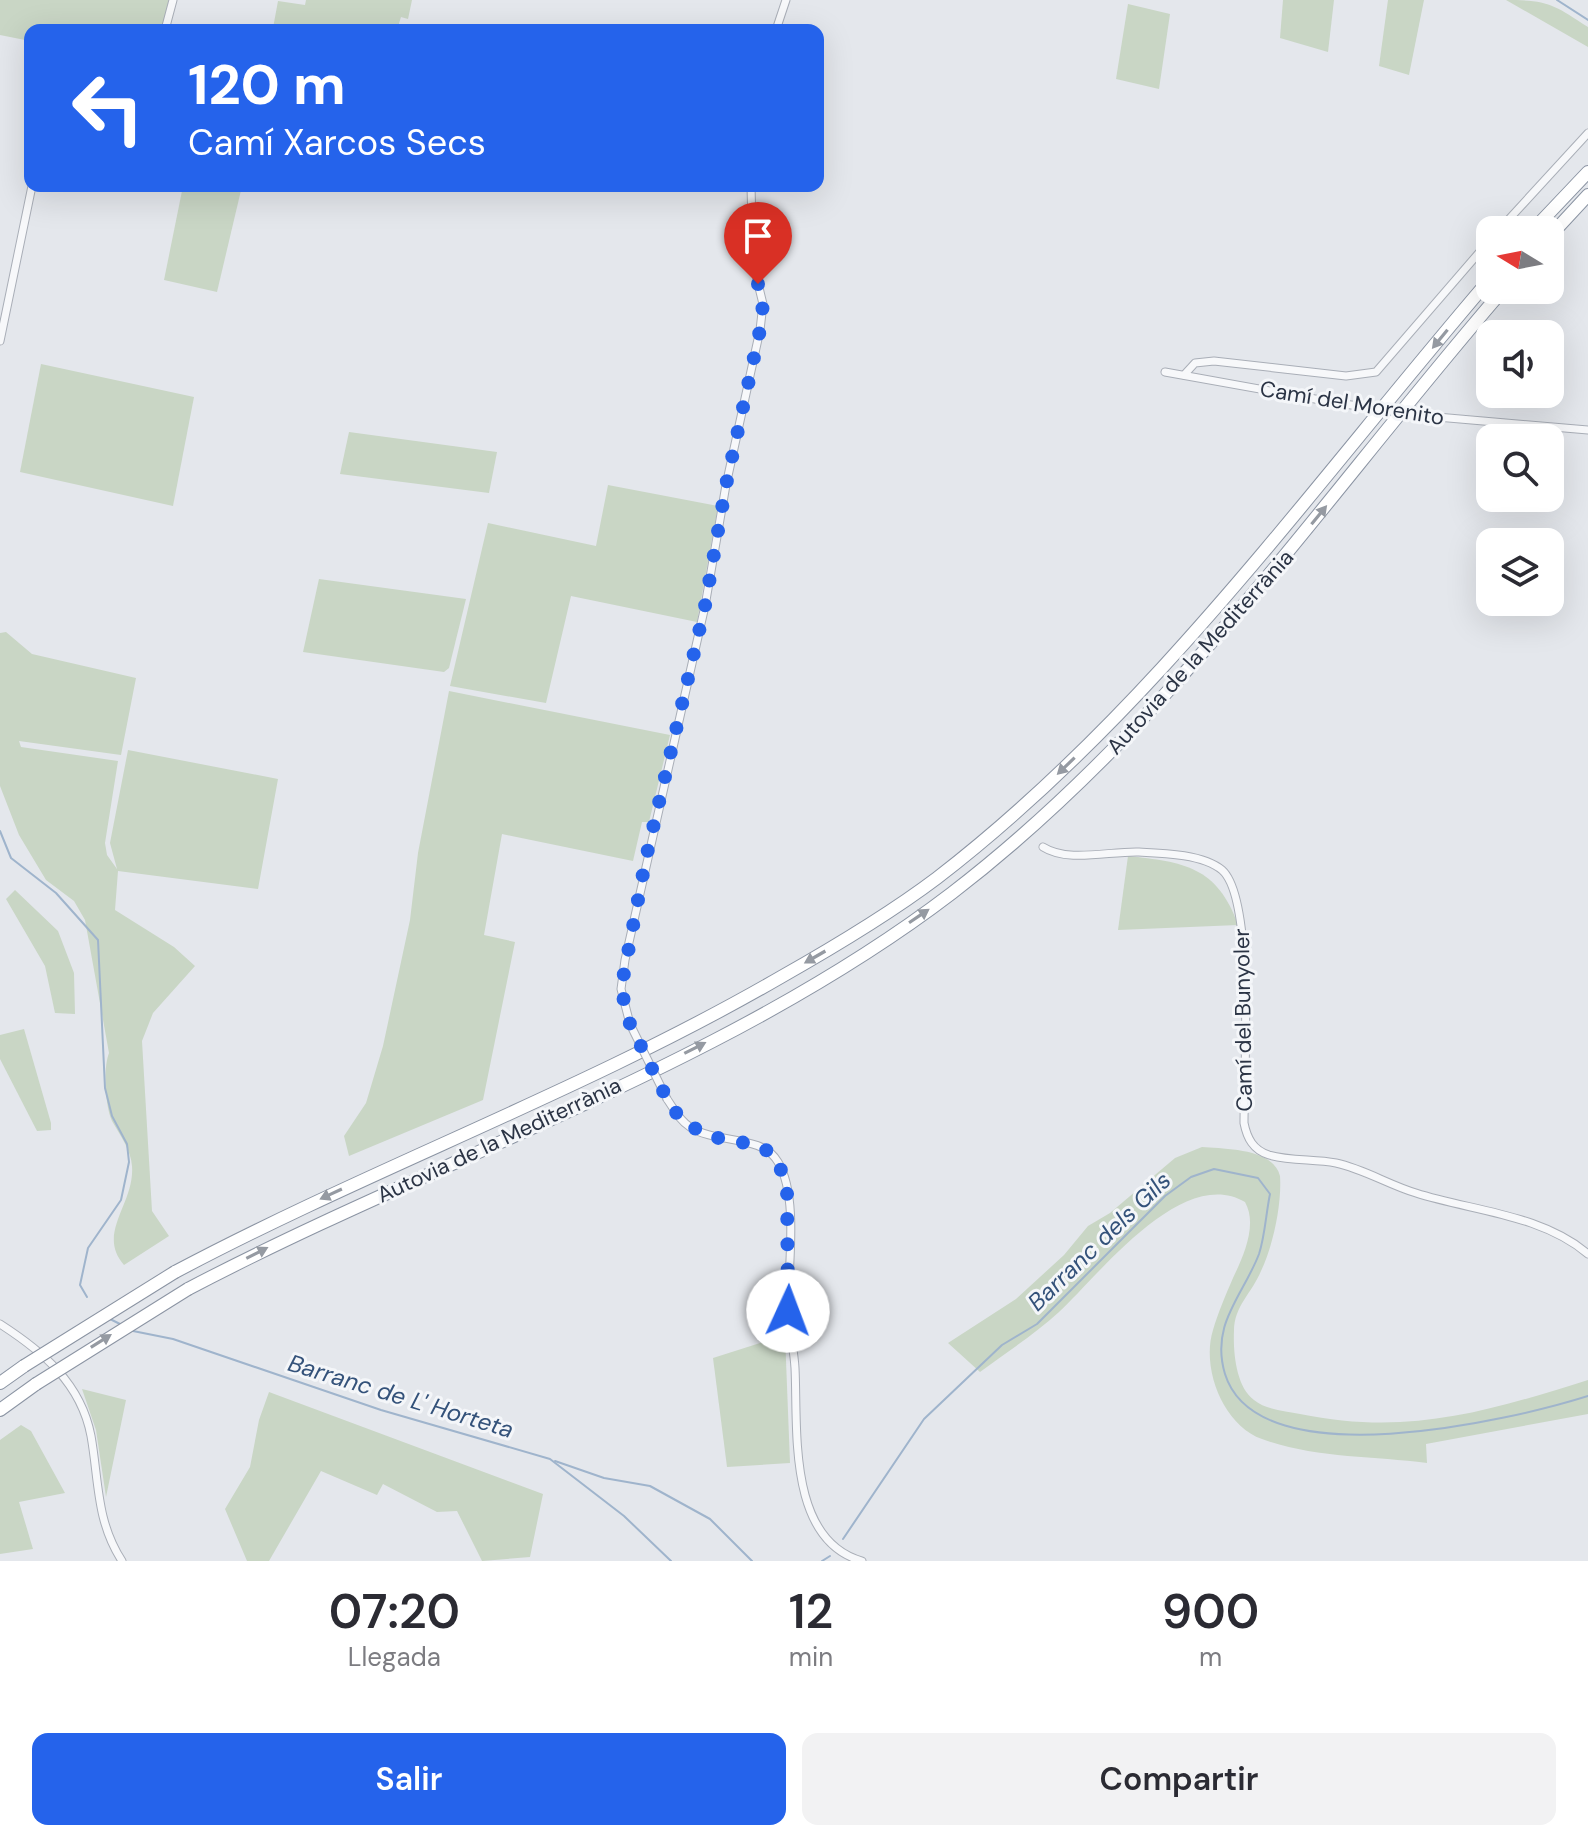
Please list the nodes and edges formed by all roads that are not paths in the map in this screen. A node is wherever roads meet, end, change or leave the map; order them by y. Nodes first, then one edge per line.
1 (173, 0) edge
2 (786, 0) edge
3 (167, 24) edge
4 (778, 24) edge
5 (1588, 133) edge
6 (1588, 172) edge
7 (31, 192) edge
8 (751, 192) edge
9 (1588, 195) edge
10 (1512, 216) edge
11 (1546, 216) edge
12 (1564, 221) edge
13 (1476, 256) edge
14 (1476, 296) edge
15 (1492, 304) edge
16 (0, 341) edge
17 (1165, 372) dead end
18 (1184, 375) junction
19 (1588, 430) edge
20 (1043, 847) dead end
21 (1588, 1254) edge
22 (0, 1324) edge
23 (0, 1383) edge
24 (0, 1410) edge
25 (122, 1561) edge
26 (862, 1561) edge

1 - 3 street
2 - 4 street
5 - 10 street
6 - 11 highway
7 - 16 street
8 - 26 street, bridge
9 - 12 highway
13 - 18 street
14 -> 23 highway, Autovia de la Mediterrània, bridge
24 -> 15 highway, Autovia de la Mediterrània, bridge
17 - 18 street, Camí del Morenito
18 - 19 street, Camí del Morenito, bridge
20 - 21 street, Camí del Bunyoler
22 - 25 street

